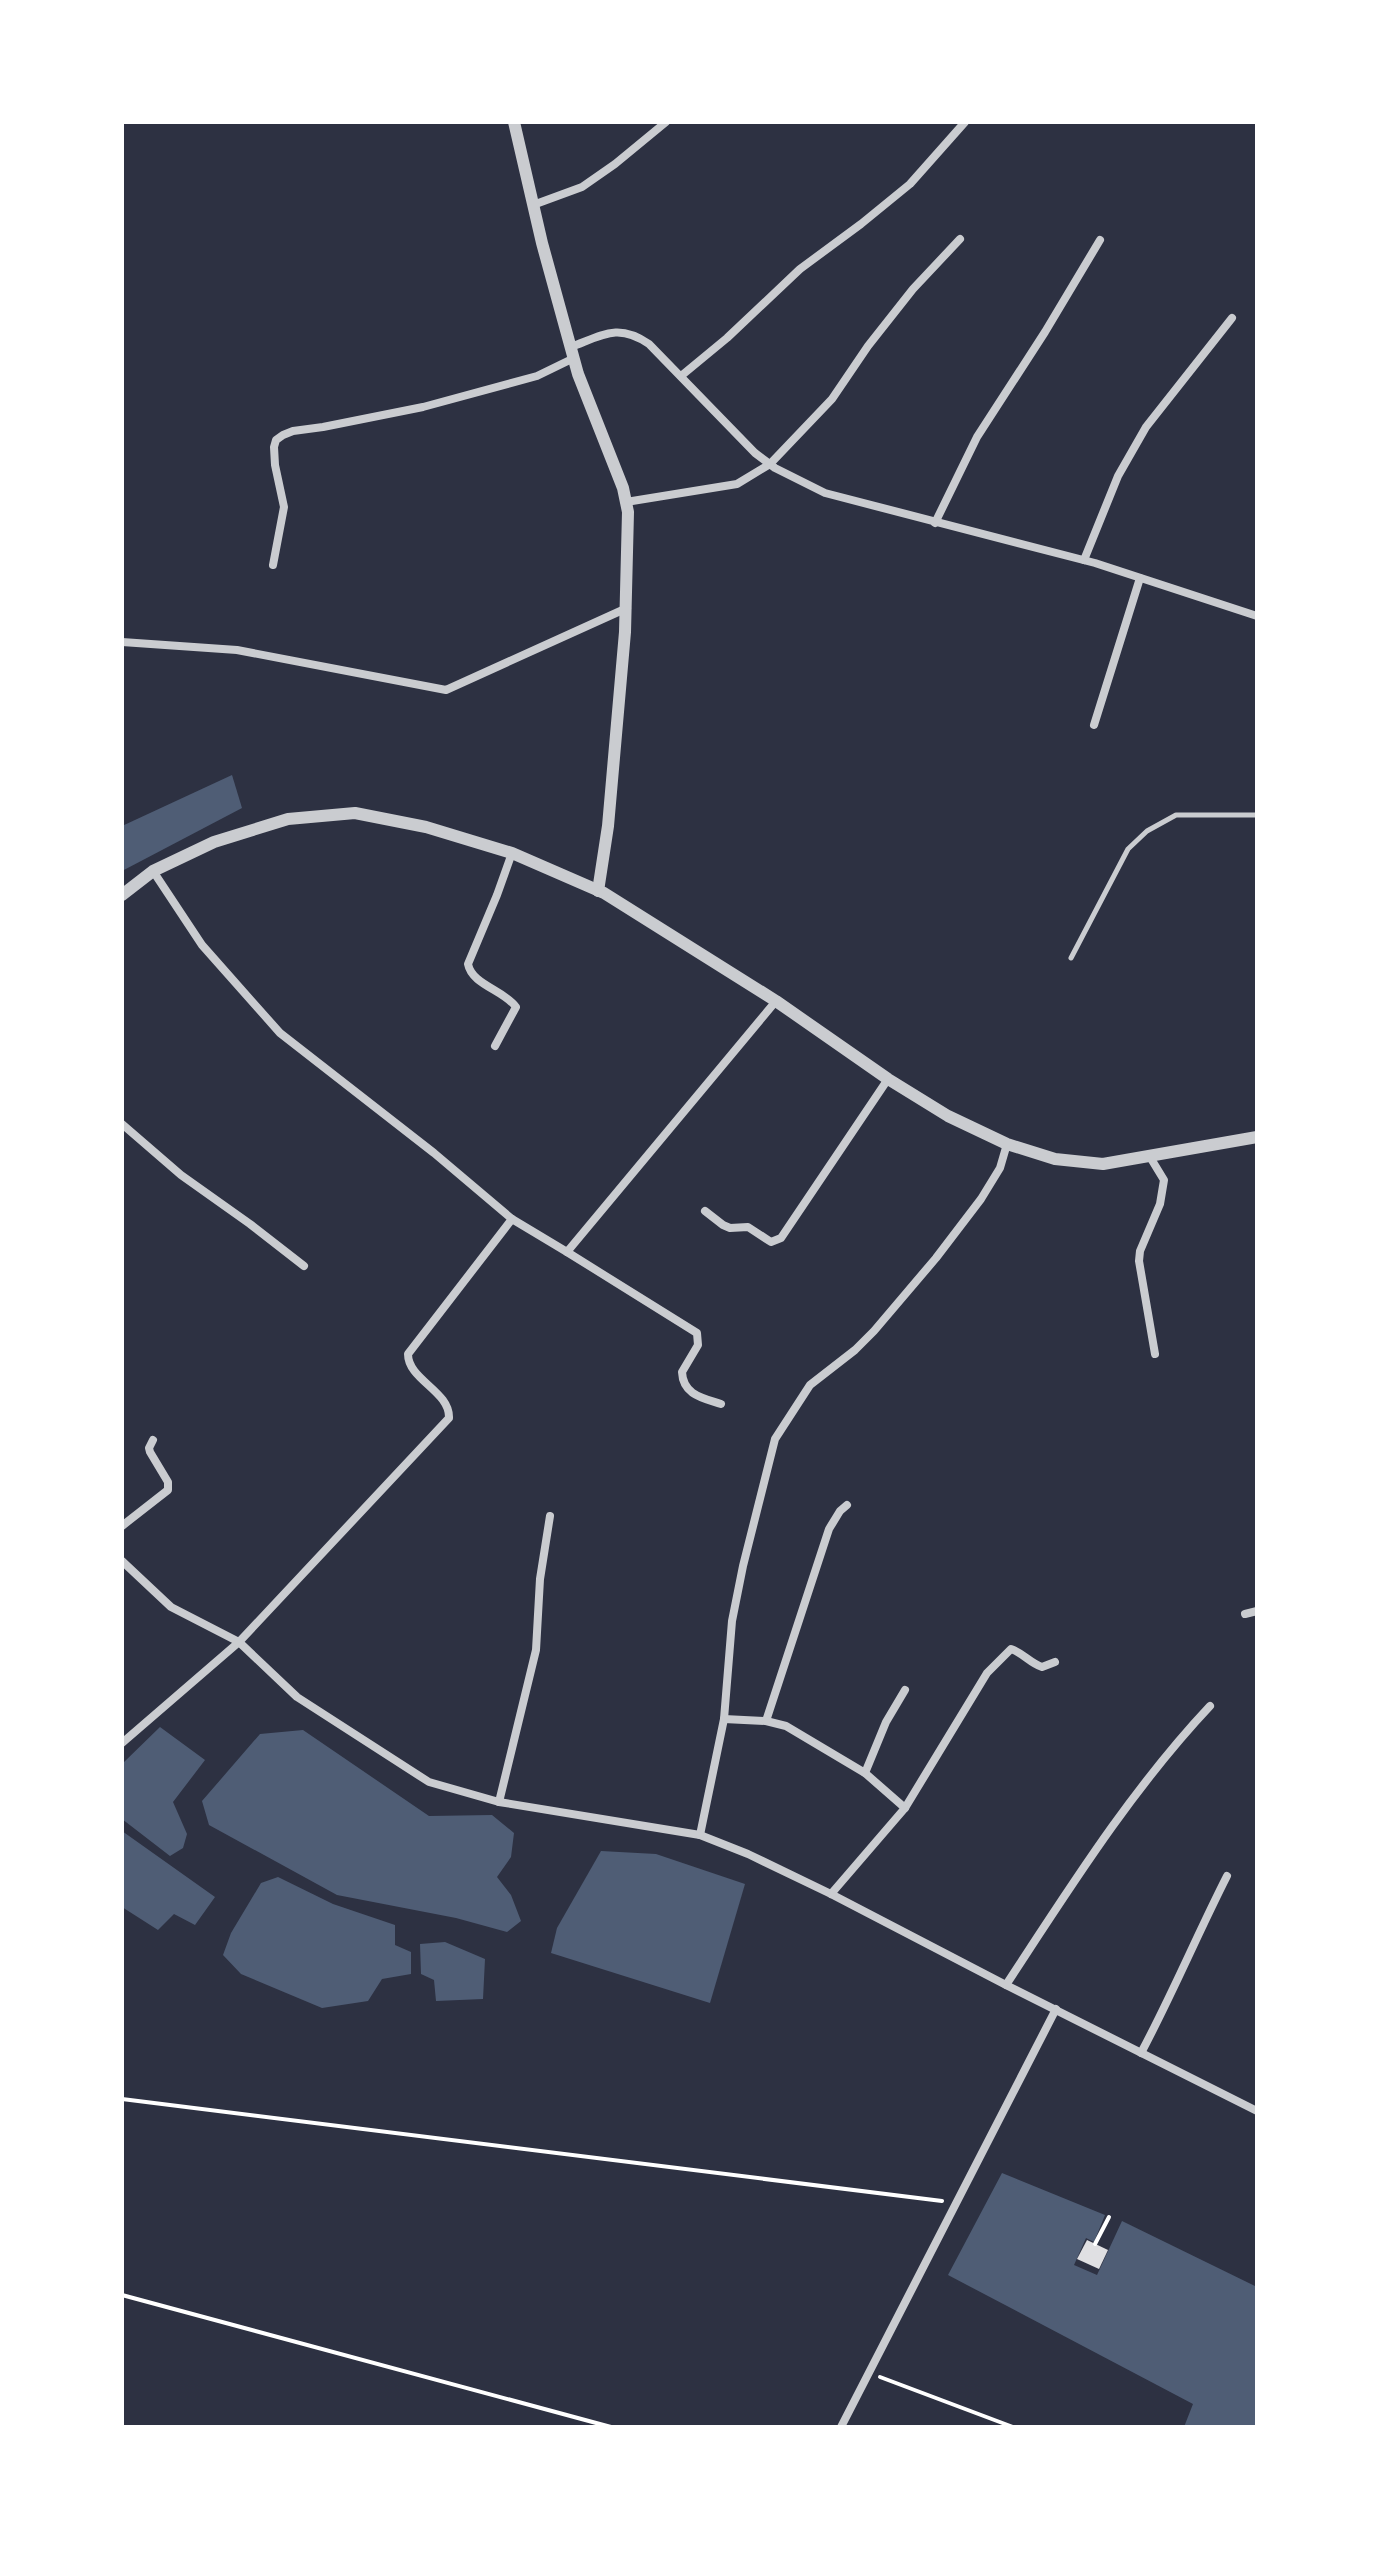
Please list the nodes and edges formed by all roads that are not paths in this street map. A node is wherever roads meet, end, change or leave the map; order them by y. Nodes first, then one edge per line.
1 (514, 122) edge
2 (666, 122) edge
3 (965, 122) edge
4 (533, 205) junction
5 (960, 239) dead end
6 (1100, 240) dead end
7 (1232, 318) dead end
8 (572, 352) junction
9 (681, 376) junction
10 (770, 464) junction
11 (626, 502) junction
12 (935, 523) junction
13 (1084, 560) junction
14 (273, 565) dead end
15 (1140, 578) junction
16 (627, 608) junction
17 (1257, 616) edge
18 (122, 642) edge
19 (1094, 725) dead end
20 (1257, 815) edge
21 (512, 853) junction
22 (153, 871) junction
23 (598, 891) junction
24 (122, 895) edge
25 (1071, 958) dead end
26 (776, 1001) junction
27 (495, 1046) dead end
28 (888, 1079) junction
29 (122, 1124) edge
30 (1257, 1137) edge
31 (1007, 1144) junction
32 (1150, 1157) junction
33 (705, 1211) dead end
34 (512, 1219) junction
35 (567, 1252) junction
36 (304, 1266) dead end
37 (1155, 1354) dead end
38 (721, 1404) dead end
39 (153, 1440) dead end
40 (847, 1505) dead end
41 (550, 1516) dead end
42 (122, 1526) edge
43 (122, 1561) edge
44 (1257, 1611) edge
45 (1245, 1614) dead end
46 (239, 1642) junction
47 (1055, 1662) dead end
48 (905, 1690) dead end
49 (1210, 1706) dead end
50 (724, 1719) junction
51 (766, 1721) junction
52 (122, 1743) edge
53 (865, 1773) junction
54 (499, 1802) junction
55 (905, 1808) junction
56 (700, 1835) junction
57 (1227, 1876) dead end
58 (831, 1894) junction
59 (1006, 1985) junction
60 (1056, 2009) junction
61 (1141, 2053) junction
62 (1257, 2111) edge
63 (841, 2427) edge

1 - 4 street
2 - 4 street
3 - 9 street
4 - 8 street
5 - 10 street
6 - 12 street
7 - 13 street
8 - 9 street
8 - 11 street
8 - 14 street
9 - 10 street
10 - 11 street
10 - 12 street
11 - 16 street
12 - 13 street
13 - 15 street
15 - 17 street
15 - 19 street
16 - 18 street
16 - 23 street
20 - 25 lane
21 - 22 street
21 - 23 street
21 - 27 street
22 - 24 street
22 - 34 street
23 - 26 street
26 - 28 street
26 - 35 street
28 - 31 street
28 - 33 street
29 - 36 street
30 - 32 street
31 - 32 street
31 - 50 street
32 - 37 street
34 - 35 street
34 - 46 street
35 - 38 street
39 - 42 street
40 - 51 street
41 - 54 street
43 - 46 street
44 - 45 street
46 - 52 street
46 - 54 street
47 - 55 street
48 - 53 street
49 - 59 street
50 - 51 street
50 - 56 street
51 - 53 street
53 - 55 street
54 - 56 street
55 - 58 street
56 - 58 street
57 - 61 street
58 - 59 street
59 - 60 street
60 - 61 street
60 - 63 street
61 - 62 street

